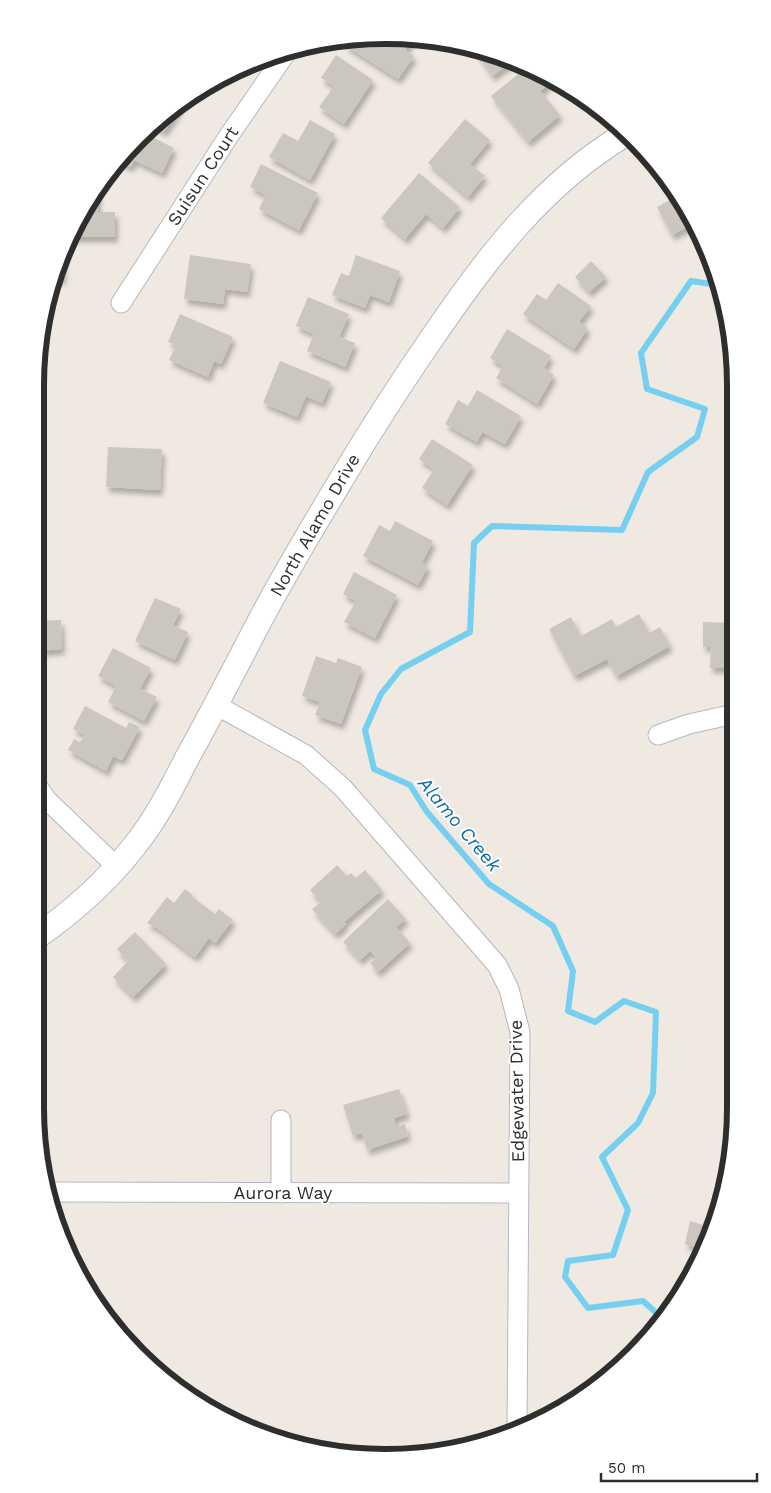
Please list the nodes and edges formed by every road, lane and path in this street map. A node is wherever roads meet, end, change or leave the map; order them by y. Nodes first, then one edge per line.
1 (281, 60) edge
2 (620, 138) edge
3 (121, 304) dead end
4 (216, 705) junction
5 (727, 716) edge
6 (658, 735) dead end
7 (44, 796) edge
8 (117, 867) junction
9 (44, 931) edge
10 (281, 1120) dead end
11 (54, 1192) edge
12 (281, 1193) junction
13 (518, 1193) junction
14 (517, 1423) edge

1 - 3 street, Suisun Court
2 - 4 street, North Alamo Drive
4 - 8 street, North Alamo Drive
4 - 13 street, Edgewater Drive
5 - 6 street
7 - 8 street
8 - 9 street, North Alamo Drive
10 - 12 street
11 - 12 street, Aurora Way
12 - 13 street, Aurora Way
13 - 14 street, Edgewater Drive

